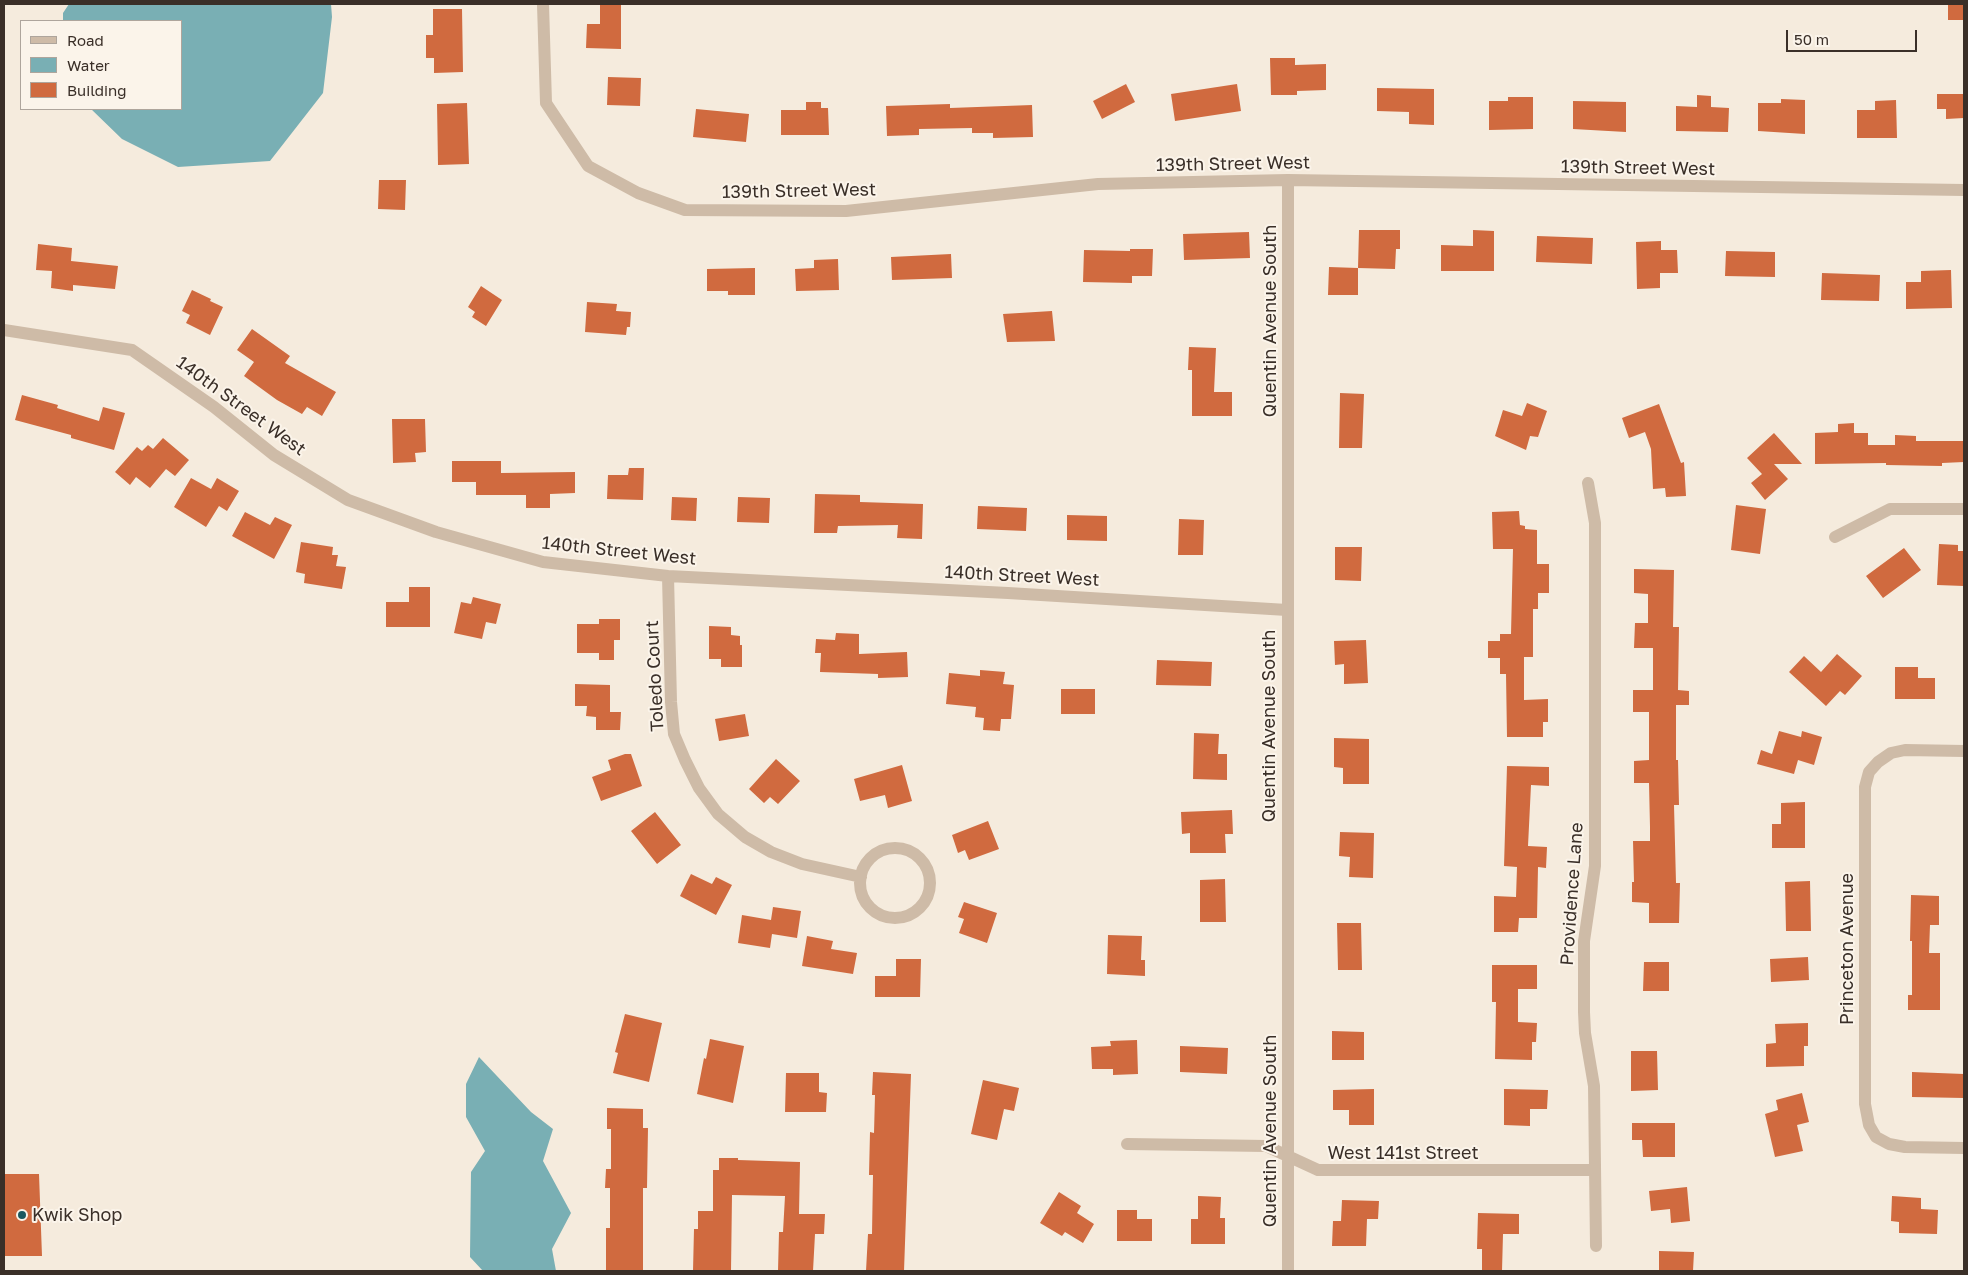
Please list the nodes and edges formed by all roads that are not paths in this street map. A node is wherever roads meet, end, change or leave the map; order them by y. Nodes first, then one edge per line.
1 (543, 4) edge
2 (1288, 180) junction
3 (1964, 190) edge
4 (4, 330) edge
5 (1588, 483) dead end
6 (1964, 509) edge
7 (1835, 537) dead end
8 (668, 576) junction
9 (1287, 610) junction
10 (1964, 751) edge
11 (861, 877) junction
12 (1127, 1144) dead end
13 (1964, 1148) edge
14 (1287, 1155) junction
15 (1594, 1170) junction
16 (1596, 1246) dead end
17 (1288, 1271) edge

1 - 2 street, 139th Street West
2 - 3 street, 139th Street West
2 - 9 street, Quentin Avenue South
4 - 8 street, 140th Street West
5 - 15 street, Providence Lane
6 - 7 street
8 - 9 street, 140th Street West
8 - 11 street, Toledo Court
9 - 14 street, Quentin Avenue South
10 - 13 street, Princeton Avenue
11 - 11 street
12 - 14 street, West 141st Street
14 - 15 street, West 141st Street
14 - 17 street, Quentin Avenue South
15 - 16 street, Providence Lane

